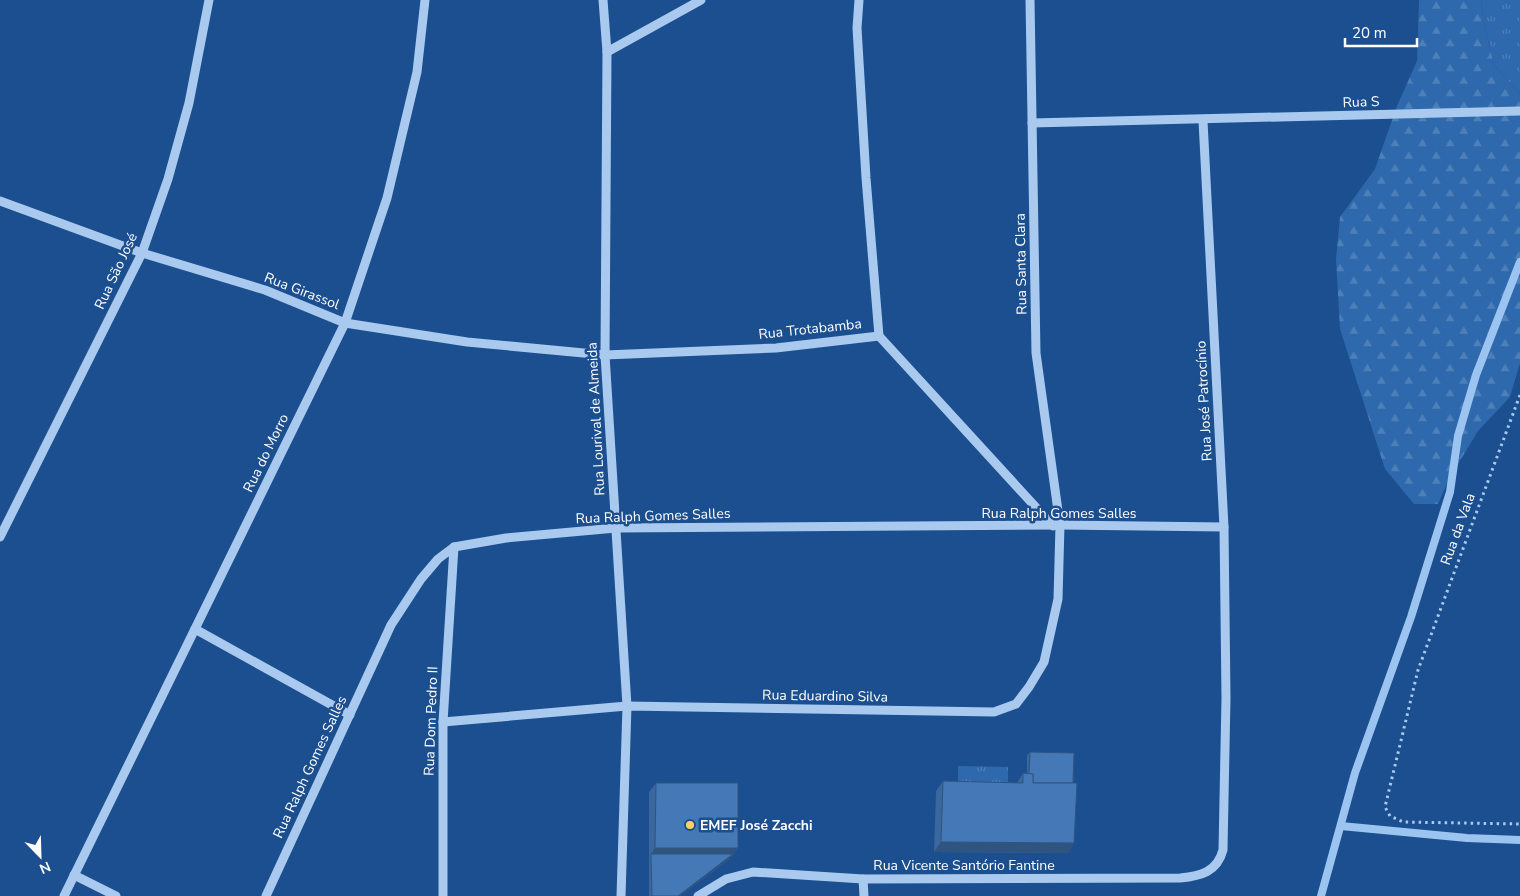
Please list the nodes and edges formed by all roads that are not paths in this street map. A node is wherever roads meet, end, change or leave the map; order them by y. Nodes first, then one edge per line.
1 (209, 0) edge
2 (425, 0) edge
3 (603, 0) edge
4 (700, 0) edge
5 (859, 0) edge
6 (1030, 0) edge
7 (607, 52) junction
8 (1520, 111) edge
9 (1203, 121) junction
10 (1032, 124) junction
11 (0, 201) edge
12 (142, 252) junction
13 (345, 322) junction
14 (879, 336) junction
15 (606, 354) junction
16 (1057, 526) junction
17 (1224, 527) junction
18 (616, 528) junction
19 (0, 537) edge
20 (454, 547) junction
21 (195, 629) junction
22 (627, 706) junction
23 (350, 715) junction
24 (443, 722) junction
25 (1222, 850) joint
26 (74, 875) junction
27 (863, 879) junction
28 (64, 896) edge
29 (116, 896) edge
30 (266, 896) edge
31 (443, 896) edge
32 (621, 896) edge
33 (698, 896) edge
34 (864, 896) edge

1 - 12 street, Rua São José
2 - 13 street, Rua do Morro
3 - 7 street, Rua Lourival de Almeida
4 - 7 street
5 - 14 street
6 - 10 street, Rua Santa Clara
7 - 15 street, Rua Lourival de Almeida
8 - 9 street, Rua S
9 - 10 street
9 - 17 street, Rua José Patrocínio
10 - 16 street, Rua Santa Clara
11 - 12 street, Rua Girassol
12 - 13 street, Rua Girassol
12 - 19 street, Rua São José
13 - 15 street, Rua Girassol
13 - 21 street, Rua do Morro
14 - 15 street, Rua Trotabamba
14 - 16 street, Rua Trotabamba
15 - 18 street, Rua Lourival de Almeida
16 - 17 street, Rua Ralph Gomes Salles
16 - 18 street, Rua Ralph Gomes Salles
16 - 22 street, Rua Eduardino Silva
17 - 25 street, Rua José Patrocínio
18 - 20 street, Rua Ralph Gomes Salles
18 - 22 street, Rua Lourival de Almeida
20 - 23 street, Rua Ralph Gomes Salles
20 - 24 street, Rua Dom Pedro II
21 - 23 street
21 - 26 street, Rua do Morro
22 - 24 street, Rua Eduardino Silva
22 - 32 street, Rua Lourival de Almeida
23 - 30 street, Rua Ralph Gomes Salles
24 - 31 street, Rua Dom Pedro II
25 - 27 street, Rua Vicente Santório Fantine
26 - 28 street, Rua do Morro
26 - 29 street
27 - 33 street, Rua Vicente Santório Fantine
27 - 34 street

